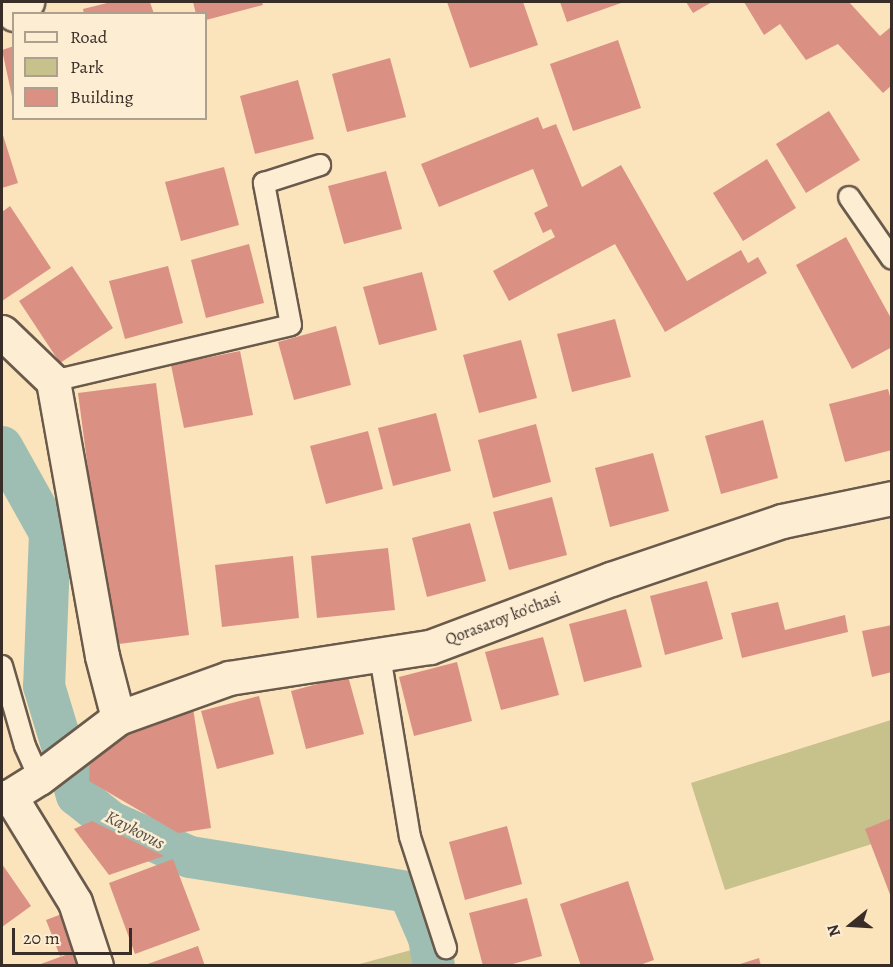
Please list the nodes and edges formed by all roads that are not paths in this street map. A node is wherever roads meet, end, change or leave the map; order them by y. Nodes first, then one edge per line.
1 (320, 165) dead end
2 (849, 196) dead end
3 (891, 259) edge
4 (2, 332) edge
5 (53, 381) junction
6 (891, 498) edge
7 (380, 656) junction
8 (2, 666) edge
9 (114, 720) junction
10 (39, 778) junction
11 (6, 797) edge
12 (446, 948) dead end
13 (96, 966) edge

1 - 5 lane
2 - 3 lane
4 - 5 street
5 - 9 street
6 - 7 street, Qorasaroy ko'chasi
7 - 9 street, Qorasaroy ko'chasi
7 - 12 lane
8 - 10 lane
9 - 10 street, Qorasaroy ko'chasi
10 - 11 street, Qorasaroy ko'chasi
11 - 13 street

